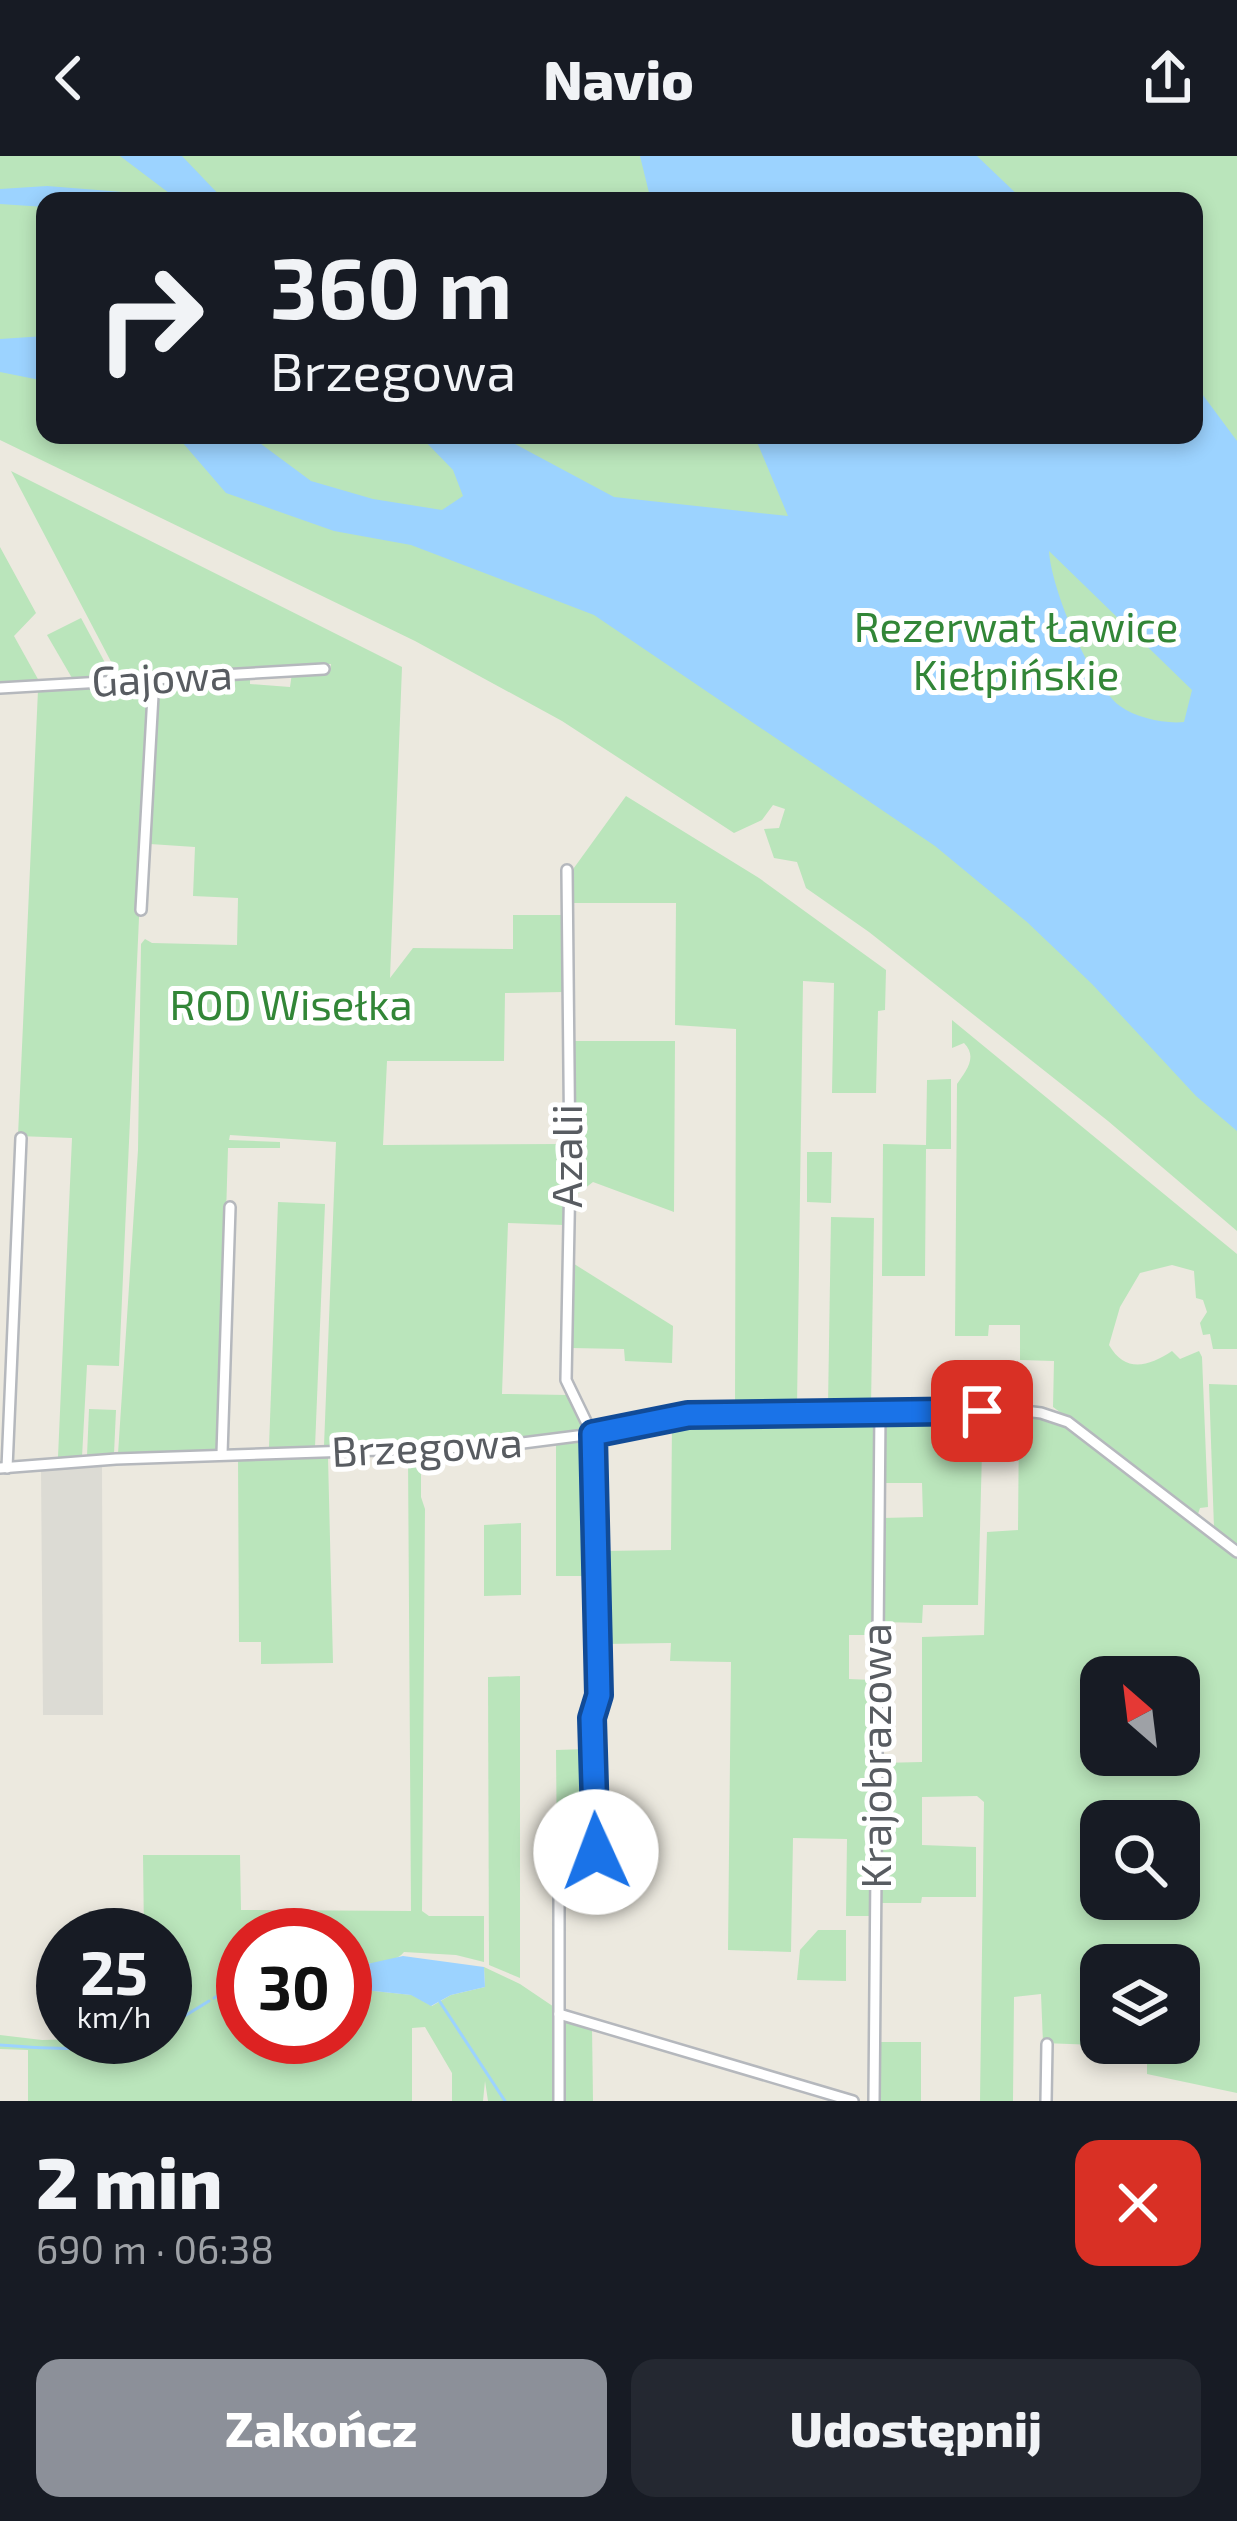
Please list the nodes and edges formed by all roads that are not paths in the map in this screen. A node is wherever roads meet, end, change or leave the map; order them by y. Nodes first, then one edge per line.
1 (324, 669) dead end
2 (142, 679) junction
3 (0, 688) edge
4 (567, 870) dead end
5 (141, 910) dead end
6 (20, 1138) dead end
7 (230, 1207) dead end
8 (880, 1411) junction
9 (593, 1434) junction
10 (222, 1454) junction
11 (3, 1468) edge
12 (1237, 1552) edge
13 (559, 2014) junction
14 (1046, 2044) dead end
15 (559, 2101) edge
16 (854, 2101) edge
17 (874, 2101) edge
18 (1046, 2101) edge

1 - 2 street, Gajowa
2 - 3 street, Gajowa
2 - 5 street
4 - 9 street, Azalii
6 - 11 street
7 - 10 street
8 - 9 street, Brzegowa
8 - 12 street, Brzegowa
8 - 17 street, Krajobrazowa
9 - 10 street, Brzegowa
9 - 13 street
10 - 11 street, Brzegowa
13 - 15 street
13 - 16 street
14 - 18 street

